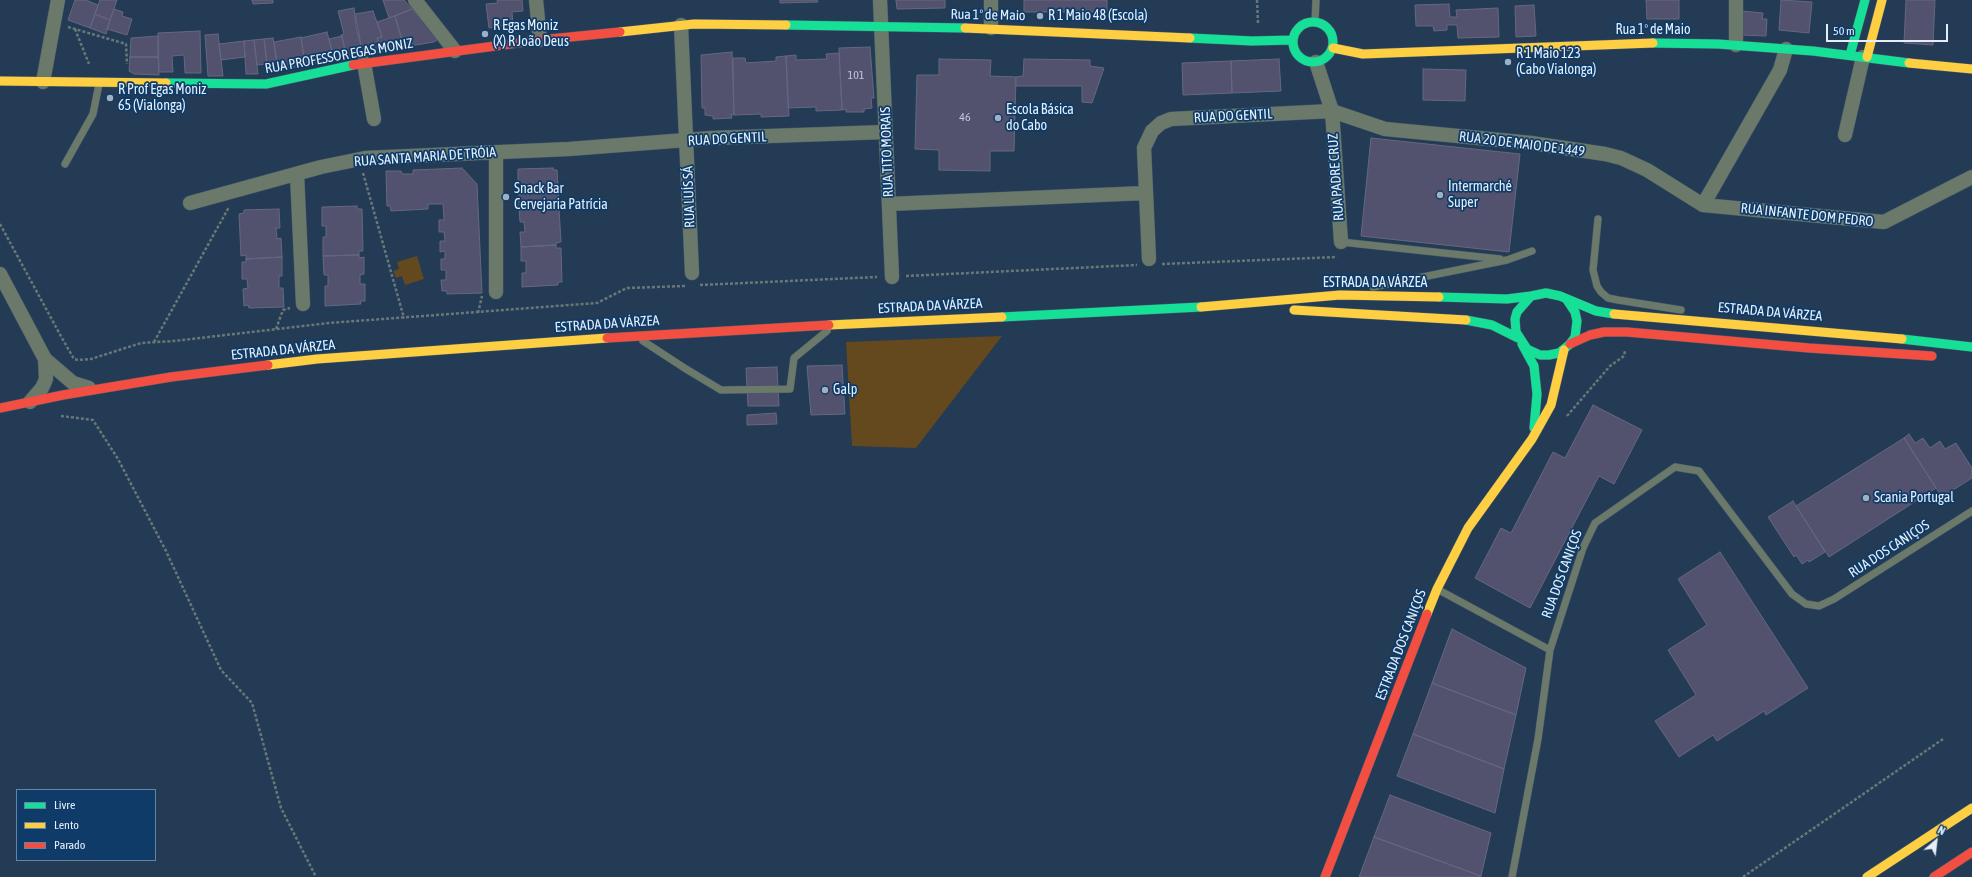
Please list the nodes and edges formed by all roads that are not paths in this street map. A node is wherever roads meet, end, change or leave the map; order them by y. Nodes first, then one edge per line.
1 (58, 0) edge
2 (415, 0) edge
3 (536, 0) edge
4 (880, 0) edge
5 (991, 0) edge
6 (1316, 0) edge
7 (1736, 0) edge
8 (1865, 0) edge
9 (1882, 0) edge
10 (1315, 22) junction
11 (681, 25) junction
12 (882, 27) junction
13 (991, 28) junction
14 (540, 40) junction
15 (1293, 40) junction
16 (1736, 45) junction
17 (1333, 48) junction
18 (1786, 49) junction
19 (455, 51) junction
20 (1860, 56) junction
21 (1316, 62) junction
22 (364, 63) junction
23 (1972, 69) edge
24 (0, 81) edge
25 (43, 82) junction
26 (99, 84) junction
27 (1332, 111) junction
28 (374, 119) dead end
29 (885, 132) junction
30 (1845, 134) dead end
31 (687, 141) junction
32 (569, 149) joint
33 (496, 152) junction
34 (65, 164) dead end
35 (296, 174) junction
36 (1972, 177) edge
37 (1145, 193) junction
38 (190, 203) dead end
39 (889, 204) junction
40 (1703, 205) junction
41 (1598, 219) dead end
42 (1341, 242) joint
43 (1532, 251) dead end
44 (1507, 260) junction
45 (1150, 263) road end
46 (692, 273) dead end
47 (0, 274) edge
48 (892, 277) road end
49 (4, 290) edge
50 (496, 292) dead end
51 (1340, 295) junction
52 (1531, 296) junction
53 (1567, 300) junction
54 (303, 304) road end
55 (1219, 306) junction
56 (1686, 311) dead end
57 (1702, 314) dead end
58 (833, 325) junction
59 (1780, 327) junction
60 (636, 336) junction
61 (1520, 341) junction
62 (1567, 347) junction
63 (1972, 347) edge
64 (1941, 356) dead end
65 (45, 359) junction
66 (101, 389) junction
67 (30, 402) junction
68 (0, 408) edge
69 (1532, 439) junction
70 (1972, 511) edge
71 (1437, 589) junction
72 (1550, 650) junction
73 (1972, 808) edge
74 (1972, 852) edge
75 (1325, 877) edge
76 (1512, 877) edge
77 (1867, 877) edge
78 (1934, 877) edge

1 - 25 street
2 - 19 street
3 - 14 street
4 - 12 street, RUA TITO MORAIS
5 - 13 street
6 - 10 lane
7 - 16 street
8 - 20 main road
9 - 20 main road
10 - 15 main road
10 - 17 main road
11 - 12 main road, Rua 1º de Maio
11 - 14 main road, RUA PROFESSOR EGAS MONIZ
11 - 31 street, RUA LUÍS SÁ
12 - 13 main road, Rua 1º de Maio
12 - 29 street, RUA TITO MORAIS
13 - 15 main road, Rua 1º de Maio
14 - 19 main road, RUA PROFESSOR EGAS MONIZ
15 - 21 main road
16 - 17 main road, Rua 1º de Maio
16 - 18 main road, Rua 1º de Maio
17 - 21 main road
18 - 20 main road, Rua 1º de Maio
18 - 40 street
19 - 22 main road, RUA PROFESSOR EGAS MONIZ
20 - 23 main road, Rua 1º de Maio
20 - 30 street
21 - 27 street
22 - 26 main road, RUA PROFESSOR EGAS MONIZ
22 - 28 street
24 - 25 main road, RUA PROFESSOR EGAS MONIZ
25 - 26 main road, RUA PROFESSOR EGAS MONIZ
26 - 34 lane
27 - 37 street, RUA DO GENTIL
27 - 40 street, RUA 20 DE MAIO DE 1449
27 - 42 street, RUA PADRE CRUZ
29 - 31 street, RUA DO GENTIL
29 - 39 street, RUA TITO MORAIS
31 - 32 street, RUA DO GENTIL
31 - 46 street, RUA LUÍS SÁ
32 - 33 street, RUA SANTA MARIA DE TRÓIA
33 - 35 street, RUA SANTA MARIA DE TRÓIA
33 - 50 street
35 - 38 street, RUA SANTA MARIA DE TRÓIA
35 - 54 street
36 - 40 street, RUA INFANTE DOM PEDRO
37 - 39 street
37 - 45 street, RUA DO GENTIL
39 - 48 street, RUA TITO MORAIS
41 - 56 lane
42 - 44 lane
43 - 44 lane
44 - 51 lane
47 - 49 street
49 - 65 street
51 - 52 main road, ESTRADA DA VÁRZEA
51 - 55 main road, ESTRADA DA VÁRZEA
52 - 53 main road, ESTRADA DA VÁRZEA
52 - 61 main road
53 - 59 main road, ESTRADA DA VÁRZEA
53 - 62 main road
55 - 58 main road, ESTRADA DA VÁRZEA
55 - 61 main road, ESTRADA DA VÁRZEA
57 - 59 lane
58 - 60 main road, ESTRADA DA VÁRZEA
58 - 60 lane
59 - 63 main road, ESTRADA DA VÁRZEA
60 - 66 main road, ESTRADA DA VÁRZEA
61 - 62 main road, ESTRADA DA VÁRZEA
61 - 69 main road, ESTRADA DOS CANIÇOS
62 - 64 main road, ESTRADA DA VÁRZEA
62 - 69 main road, ESTRADA DOS CANIÇOS
65 - 66 street
65 - 67 street
66 - 67 main road, ESTRADA DA VÁRZEA
67 - 68 main road, ESTRADA DA VÁRZEA
69 - 71 main road, ESTRADA DOS CANIÇOS
70 - 72 lane, RUA DOS CANIÇOS
71 - 72 lane
71 - 75 main road, ESTRADA DOS CANIÇOS
72 - 76 lane, RUA DOS CANIÇOS
73 - 77 main road
74 - 78 main road

